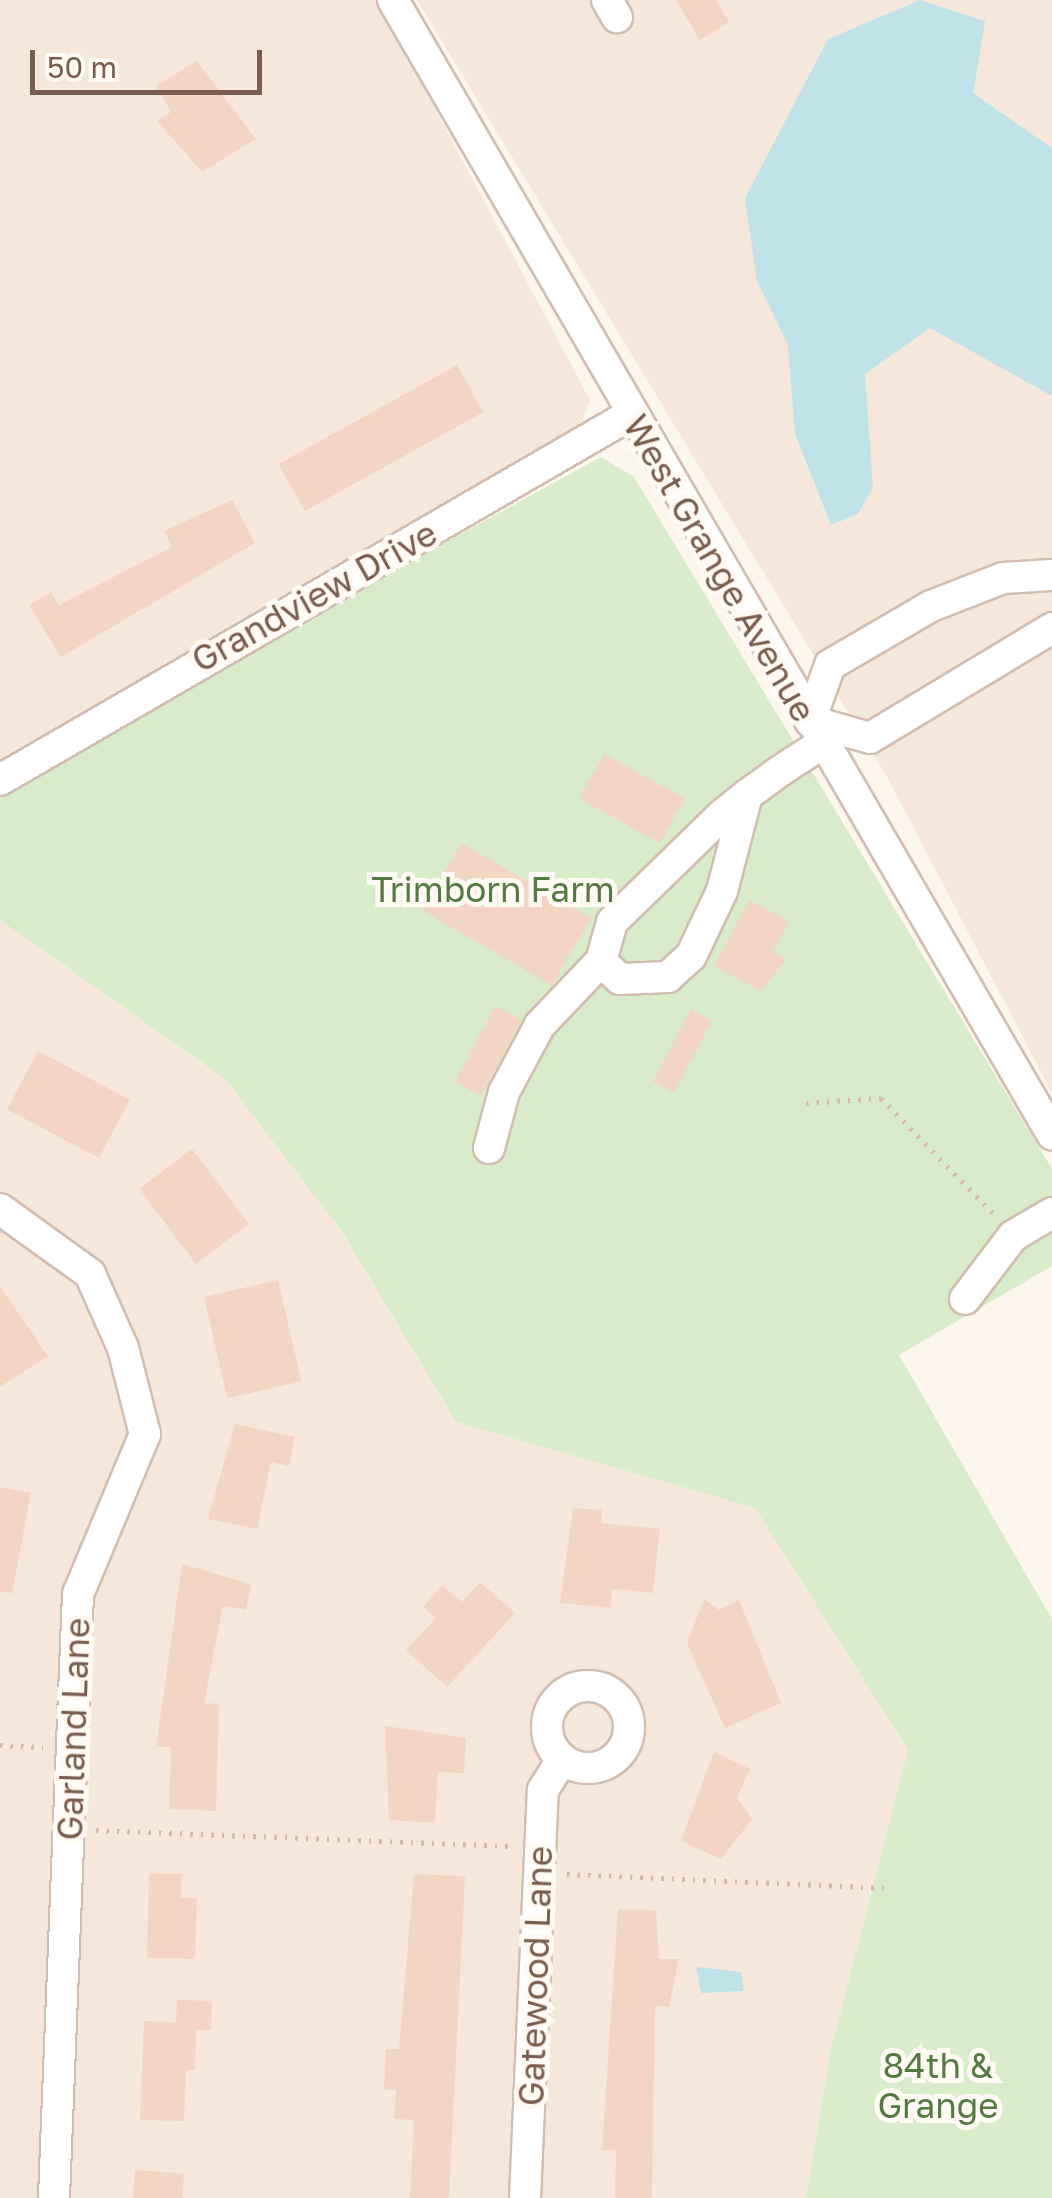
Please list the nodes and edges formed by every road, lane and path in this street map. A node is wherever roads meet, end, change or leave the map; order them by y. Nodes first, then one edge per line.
1 (393, 0) edge
2 (630, 416) junction
3 (1052, 575) edge
4 (1052, 628) edge
5 (817, 732) junction
6 (0, 780) edge
7 (747, 796) junction
8 (601, 961) junction
9 (806, 1103) dead end
10 (1052, 1134) edge
11 (489, 1148) dead end
12 (0, 1209) edge
13 (1052, 1213) edge
14 (1013, 1236) junction
15 (964, 1299) dead end
16 (0, 1745) edge
17 (72, 1749) junction
18 (562, 1760) dead end
19 (94, 1830) dead end
20 (540, 1860) junction
21 (884, 1888) dead end
22 (54, 2198) edge
23 (525, 2198) edge

1 - 2 street, West Grange Avenue
2 - 5 street, West Grange Avenue
2 - 6 street, Grandview Drive
3 - 5 street
4 - 5 street
5 - 7 street
5 - 10 street, West Grange Avenue
7 - 8 street
7 - 8 street
8 - 11 street
9 - 14 path
12 - 17 street, Garland Lane
13 - 14 street
14 - 15 street
16 - 17 path
17 - 22 street, Garland Lane
18 - 20 street, Gatewood Lane
19 - 20 path
20 - 21 path
20 - 23 street, Gatewood Lane

